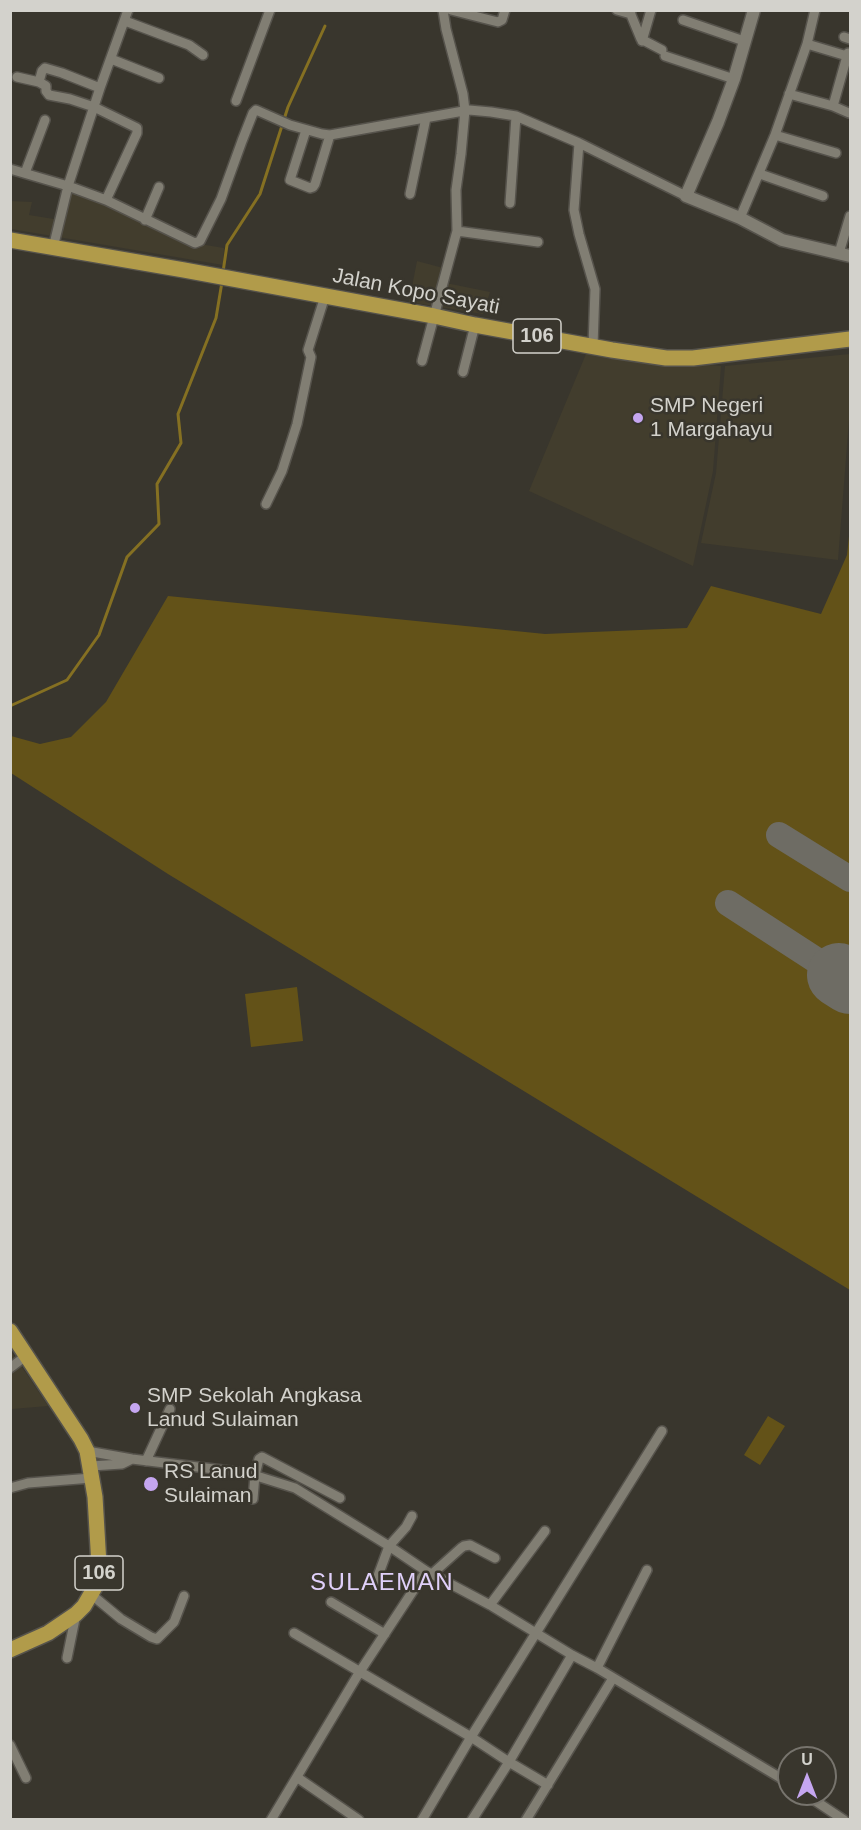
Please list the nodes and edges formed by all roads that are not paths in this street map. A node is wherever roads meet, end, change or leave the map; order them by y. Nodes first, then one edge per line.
1 (128, 10) edge
2 (270, 10) edge
3 (443, 10) edge
4 (451, 10) edge
5 (505, 10) edge
6 (617, 10) edge
7 (651, 10) edge
8 (754, 10) edge
9 (815, 10) edge
10 (630, 12) edge
11 (683, 20) dead end
12 (124, 21) junction
13 (642, 41) junction
14 (744, 41) junction
15 (807, 44) junction
16 (203, 55) dead end
17 (111, 59) junction
18 (17, 77) dead end
19 (159, 78) dead end
20 (734, 79) junction
21 (39, 82) junction
22 (100, 88) junction
23 (789, 94) junction
24 (236, 101) dead end
25 (833, 106) junction
26 (94, 107) junction
27 (465, 111) junction
28 (849, 113) dead end
29 (516, 116) junction
30 (426, 118) junction
31 (45, 120) dead end
32 (306, 130) junction
33 (330, 135) junction
34 (776, 135) junction
35 (579, 143) junction
36 (836, 153) dead end
37 (10, 169) edge
38 (25, 173) junction
39 (760, 174) junction
40 (68, 186) junction
41 (159, 187) dead end
42 (410, 194) dead end
43 (686, 196) junction
44 (823, 196) dead end
45 (106, 200) junction
46 (510, 203) dead end
47 (850, 216) edge
48 (740, 218) junction
49 (145, 220) junction
50 (457, 231) junction
51 (10, 240) edge
52 (538, 242) dead end
53 (53, 248) junction
54 (845, 255) edge
55 (326, 296) junction
56 (434, 316) junction
57 (475, 326) junction
58 (850, 339) edge
59 (593, 346) junction
60 (422, 361) dead end
61 (463, 372) dead end
62 (266, 504) dead end
63 (10, 1331) edge
64 (27, 1355) junction
65 (10, 1368) edge
66 (170, 1410) dead end
67 (662, 1431) dead end
68 (132, 1459) junction
69 (146, 1461) junction
70 (90, 1465) junction
71 (255, 1475) junction
72 (10, 1488) edge
73 (340, 1498) dead end
74 (253, 1499) dead end
75 (412, 1516) dead end
76 (545, 1531) dead end
77 (389, 1546) junction
78 (495, 1558) dead end
79 (647, 1570) dead end
80 (429, 1573) junction
81 (375, 1584) dead end
82 (92, 1595) junction
83 (184, 1596) dead end
84 (331, 1602) dead end
85 (490, 1605) junction
86 (76, 1614) junction
87 (294, 1633) dead end
88 (385, 1634) junction
89 (536, 1634) junction
90 (10, 1650) edge
91 (572, 1655) junction
92 (67, 1658) dead end
93 (597, 1668) junction
94 (359, 1673) junction
95 (613, 1678) junction
96 (471, 1737) junction
97 (10, 1745) edge
98 (509, 1762) junction
99 (777, 1776) edge
100 (26, 1778) dead end
101 (298, 1778) junction
102 (548, 1785) junction
103 (823, 1806) edge
104 (272, 1820) edge
105 (359, 1820) edge
106 (422, 1820) edge
107 (472, 1820) edge
108 (526, 1820) edge
109 (844, 1820) edge

1 - 12 street
2 - 24 street
3 - 27 street
4 - 5 street
6 - 10 street
7 - 13 street
8 - 14 street
9 - 15 street
10 - 13 street
11 - 14 street
12 - 16 street
12 - 17 street
13 - 20 street
14 - 20 street
15 - 23 street
15 - 25 street
17 - 19 street
17 - 22 street
18 - 21 street
20 - 43 street
21 - 22 street
21 - 26 street
22 - 26 street
23 - 25 street
23 - 34 street
25 - 28 street
26 - 40 street
26 - 45 street
27 - 29 street
27 - 30 street
27 - 50 street
29 - 35 street
29 - 46 street
30 - 33 street
30 - 42 street
31 - 38 street
32 - 33 street
32 - 33 street
32 - 49 street
34 - 36 street
34 - 39 street
35 - 43 street
35 - 59 street
37 - 38 street
38 - 40 street
39 - 44 street
39 - 48 street
40 - 45 street
40 - 53 street
41 - 49 street
43 - 48 street
45 - 49 street
47 - 54 street
48 - 54 street
50 - 52 street
50 - 56 street
51 - 53 main road, Jalan Kopo Sayati / 106
53 - 55 main road, Jalan Kopo Sayati / 106
55 - 56 main road, Jalan Kopo Sayati / 106
55 - 62 street
56 - 57 main road, Jalan Kopo Sayati / 106
56 - 60 street
57 - 59 main road, Jalan Kopo Sayati / 106
57 - 61 street
58 - 59 main road, Jalan Kopo Sayati / 106
63 - 64 main road, 106
64 - 65 street
64 - 70 main road, 106
66 - 69 street
67 - 89 street
68 - 69 street
68 - 70 street
68 - 70 street
69 - 71 street
70 - 72 street
70 - 82 main road, 106
71 - 73 street
71 - 74 street
71 - 77 street
75 - 77 street
76 - 85 street
77 - 80 street
77 - 81 street
78 - 80 street
79 - 93 street
80 - 85 street
80 - 88 street
82 - 83 street
82 - 86 main road, 106
84 - 88 street
85 - 89 street
86 - 90 main road, 106
86 - 92 street
87 - 94 street
88 - 94 street
89 - 91 street
89 - 96 street
91 - 93 street
91 - 98 street
93 - 95 street
94 - 96 street
94 - 101 street
95 - 99 street
95 - 102 street
96 - 98 street
96 - 106 street
97 - 100 street
98 - 102 street
98 - 107 street
101 - 104 street
101 - 105 street
102 - 108 street
103 - 109 street

